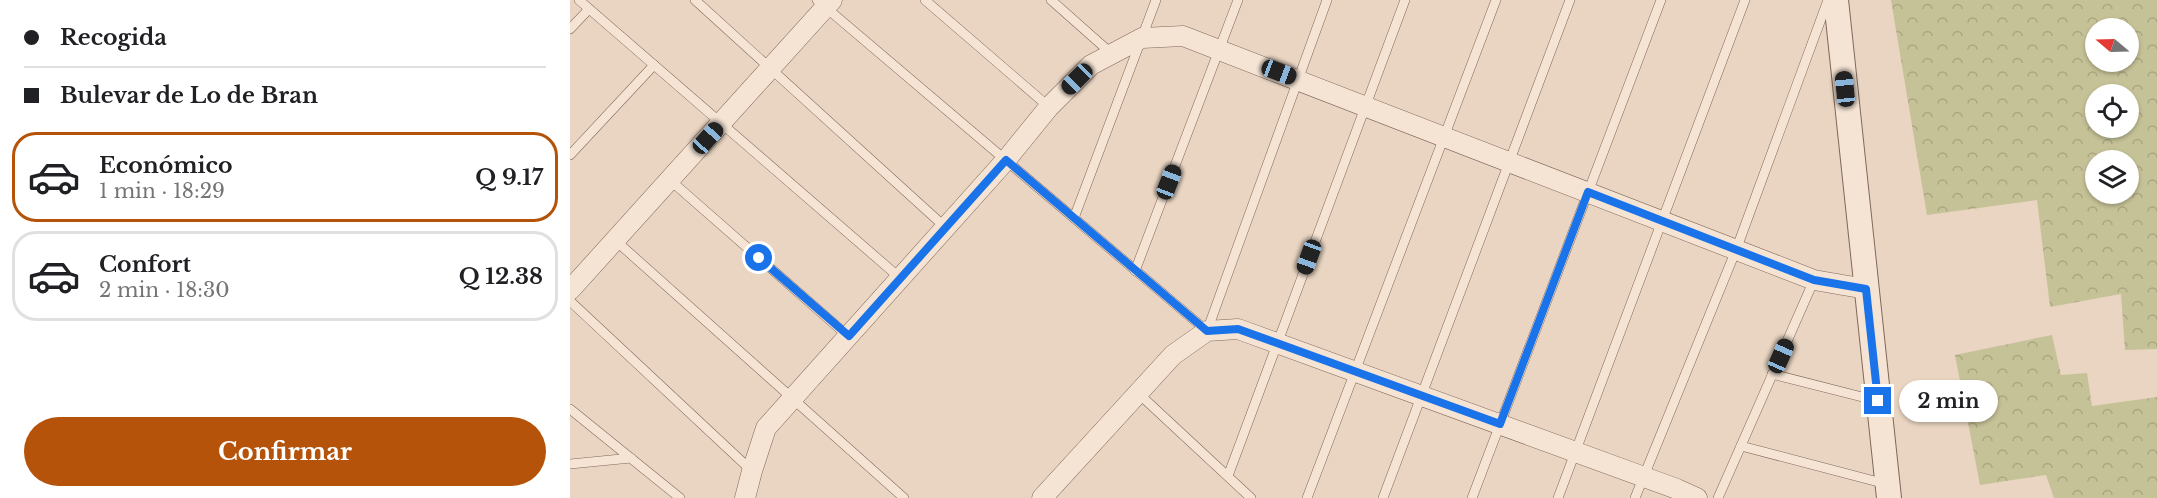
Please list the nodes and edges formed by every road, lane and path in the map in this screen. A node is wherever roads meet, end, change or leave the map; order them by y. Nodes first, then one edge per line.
1 (579, 0) edge
2 (695, 0) edge
3 (925, 0) edge
4 (1051, 0) edge
5 (1156, 0) edge
6 (1238, 0) edge
7 (1327, 0) edge
8 (1405, 0) edge
9 (1496, 0) edge
10 (1570, 0) edge
11 (1661, 0) edge
12 (1745, 0) edge
13 (1828, 0) edge
14 (1836, 0) edge
15 (825, 2) edge
16 (589, 9) junction
17 (570, 29) edge
18 (1142, 38) junction
19 (1220, 50) junction
20 (1113, 54) junction
21 (654, 65) junction
22 (770, 69) junction
23 (1298, 80) junction
24 (1366, 106) junction
25 (1049, 107) junction
26 (721, 124) junction
27 (1444, 137) junction
28 (570, 156) edge
29 (1006, 160) junction
30 (1509, 162) junction
31 (670, 180) junction
32 (1588, 192) junction
33 (1074, 218) junction
34 (1662, 221) junction
35 (945, 227) junction
36 (615, 240) junction
37 (1736, 250) junction
38 (1135, 270) junction
39 (900, 278) junction
40 (1814, 280) junction
41 (1866, 289) junction
42 (570, 290) edge
43 (570, 301) edge
44 (1207, 331) junction
45 (849, 336) junction
46 (1277, 343) junction
47 (1355, 372) junction
48 (1772, 374) junction
49 (1138, 393) junction
50 (1422, 396) junction
51 (793, 399) junction
52 (1878, 401) junction
53 (570, 409) edge
54 (1500, 424) junction
55 (1741, 446) junction
56 (1575, 452) junction
57 (631, 458) junction
58 (570, 464) edge
59 (752, 471) junction
60 (1228, 476) junction
61 (1643, 477) junction
62 (1888, 491) edge
63 (680, 498) edge
64 (745, 498) edge
65 (903, 498) edge
66 (1042, 498) edge
67 (1251, 498) edge
68 (1307, 498) edge
69 (1383, 498) edge
70 (1472, 498) edge
71 (1558, 498) edge
72 (1635, 498) edge
73 (1697, 498) edge
74 (1718, 498) edge

1 - 16 lane
2 - 22 lane
3 - 25 lane
4 - 20 lane
5 - 18 lane
6 - 19 lane
7 - 23 lane
8 - 24 lane
9 - 27 lane
10 - 30 lane
11 - 32 lane
12 - 34 lane
13 - 37 lane
14 - 41 street
15 - 22 street
15 - 29 lane
16 - 17 lane
16 - 21 lane
18 - 19 street
18 - 20 street
18 - 33 lane
19 - 23 street
19 - 38 lane
20 - 25 street
21 - 26 lane
21 - 28 lane
22 - 26 street
22 - 35 lane
23 - 24 street
23 - 44 lane
24 - 27 street
24 - 46 lane
25 - 29 street
26 - 31 street
26 - 39 lane
27 - 30 street
27 - 47 lane
29 - 33 lane
29 - 35 street
30 - 32 street
30 - 50 lane
31 - 36 street
31 - 45 lane
32 - 34 street
32 - 54 lane
33 - 38 lane
34 - 37 street
34 - 56 lane
35 - 39 street
36 - 42 street
36 - 51 lane
37 - 40 street
37 - 61 lane
38 - 44 lane
39 - 45 street
40 - 41 street
40 - 48 lane
41 - 52 street
43 - 59 lane
44 - 46 street
44 - 49 street
45 - 51 street
46 - 47 street
46 - 60 lane
47 - 50 street
47 - 68 lane
48 - 52 lane
48 - 55 lane
49 - 60 lane
49 - 66 street
50 - 54 street
50 - 69 lane
51 - 59 street
51 - 65 lane
52 - 62 street
53 - 57 lane
54 - 56 street
54 - 70 lane
55 - 62 lane
55 - 74 lane
56 - 61 street
56 - 71 lane
57 - 58 lane
57 - 63 lane
59 - 64 street
60 - 67 lane
61 - 72 lane
61 - 73 street

